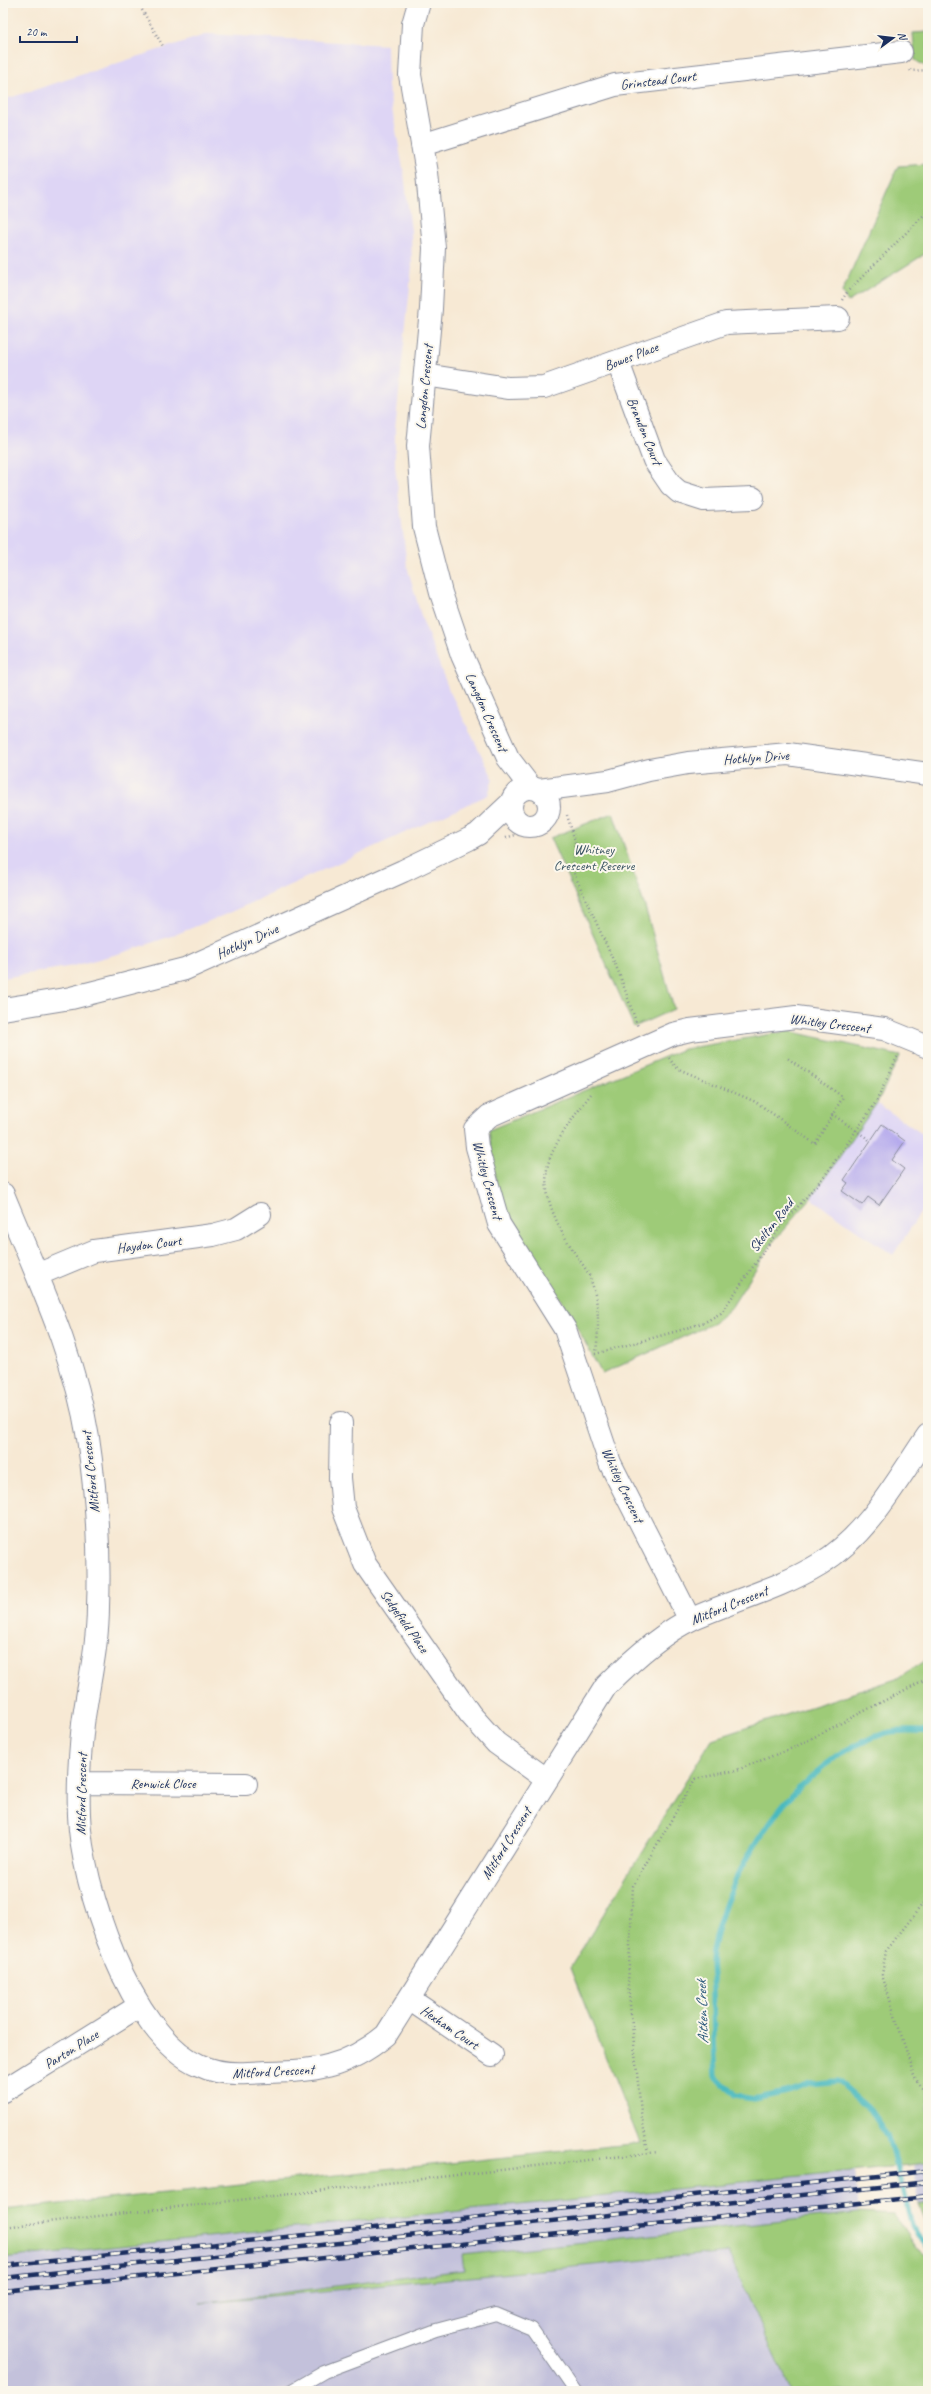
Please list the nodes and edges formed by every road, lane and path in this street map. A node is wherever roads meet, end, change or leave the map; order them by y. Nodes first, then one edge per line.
1 (138, 3) edge
2 (419, 3) edge
3 (164, 48) dead end
4 (901, 52) dead end
5 (928, 57) edge
6 (926, 70) dead end
7 (422, 146) junction
8 (928, 211) edge
9 (838, 318) joint
10 (618, 362) junction
11 (425, 375) junction
12 (753, 498) dead end
13 (928, 774) edge
14 (608, 781) junction
15 (524, 794) junction
16 (556, 813) junction
17 (523, 824) junction
18 (478, 834) junction
19 (3, 1009) edge
20 (638, 1027) dead end
21 (906, 1037) junction
22 (928, 1048) edge
23 (667, 1054) dead end
24 (786, 1057) dead end
25 (593, 1092) dead end
26 (832, 1114) junction
27 (856, 1130) junction
28 (871, 1141) dead end
29 (3, 1194) edge
30 (260, 1214) dead end
31 (39, 1274) junction
32 (341, 1424) dead end
33 (928, 1435) edge
34 (690, 1620) junction
35 (928, 1678) edge
36 (546, 1779) junction
37 (80, 1783) junction
38 (246, 1784) dead end
39 (928, 1897) edge
40 (408, 1999) junction
41 (139, 2006) junction
42 (492, 2055) dead end
43 (3, 2091) edge
44 (928, 2101) edge
45 (658, 2152) dead end
46 (648, 2153) junction
47 (3, 2227) edge
48 (291, 2391) edge
49 (575, 2391) edge

1 - 3 path
2 - 7 street, Langdon Crescent
4 - 7 street, Grinstead Court
5 - 6 path
7 - 11 street, Langdon Crescent
8 - 9 path
9 - 10 street, Bowes Place
10 - 11 street, Bowes Place
10 - 12 street, Brandon Court
11 - 15 street, Langdon Crescent
13 - 14 street, Hothlyn Drive
14 - 15 street, Hothlyn Drive
14 - 16 street, Hothlyn Drive
15 - 16 street
15 - 17 street
15 - 18 street, Hothlyn Drive
16 - 17 street, Hothlyn Drive
16 - 20 path
17 - 18 street, Hothlyn Drive
18 - 19 street, Hothlyn Drive
21 - 22 street, Whitley Crescent
21 - 27 path, Skelton Road
21 - 34 street, Whitley Crescent
23 - 26 path
24 - 26 path
25 - 27 path, Skelton Road
26 - 27 path
27 - 28 path
29 - 31 street, Mitford Crescent
30 - 31 street, Haydon Court
31 - 37 street, Mitford Crescent
32 - 36 street, Sedgefield Place
33 - 34 street, Mitford Crescent
34 - 36 street, Mitford Crescent
35 - 46 path
36 - 40 street, Mitford Crescent
37 - 38 street, Renwick Close
37 - 41 street, Mitford Crescent
39 - 44 path
40 - 41 street, Mitford Crescent
40 - 42 street, Hexham Court
41 - 43 street, Parton Place
45 - 46 path
46 - 47 path
48 - 49 lane

